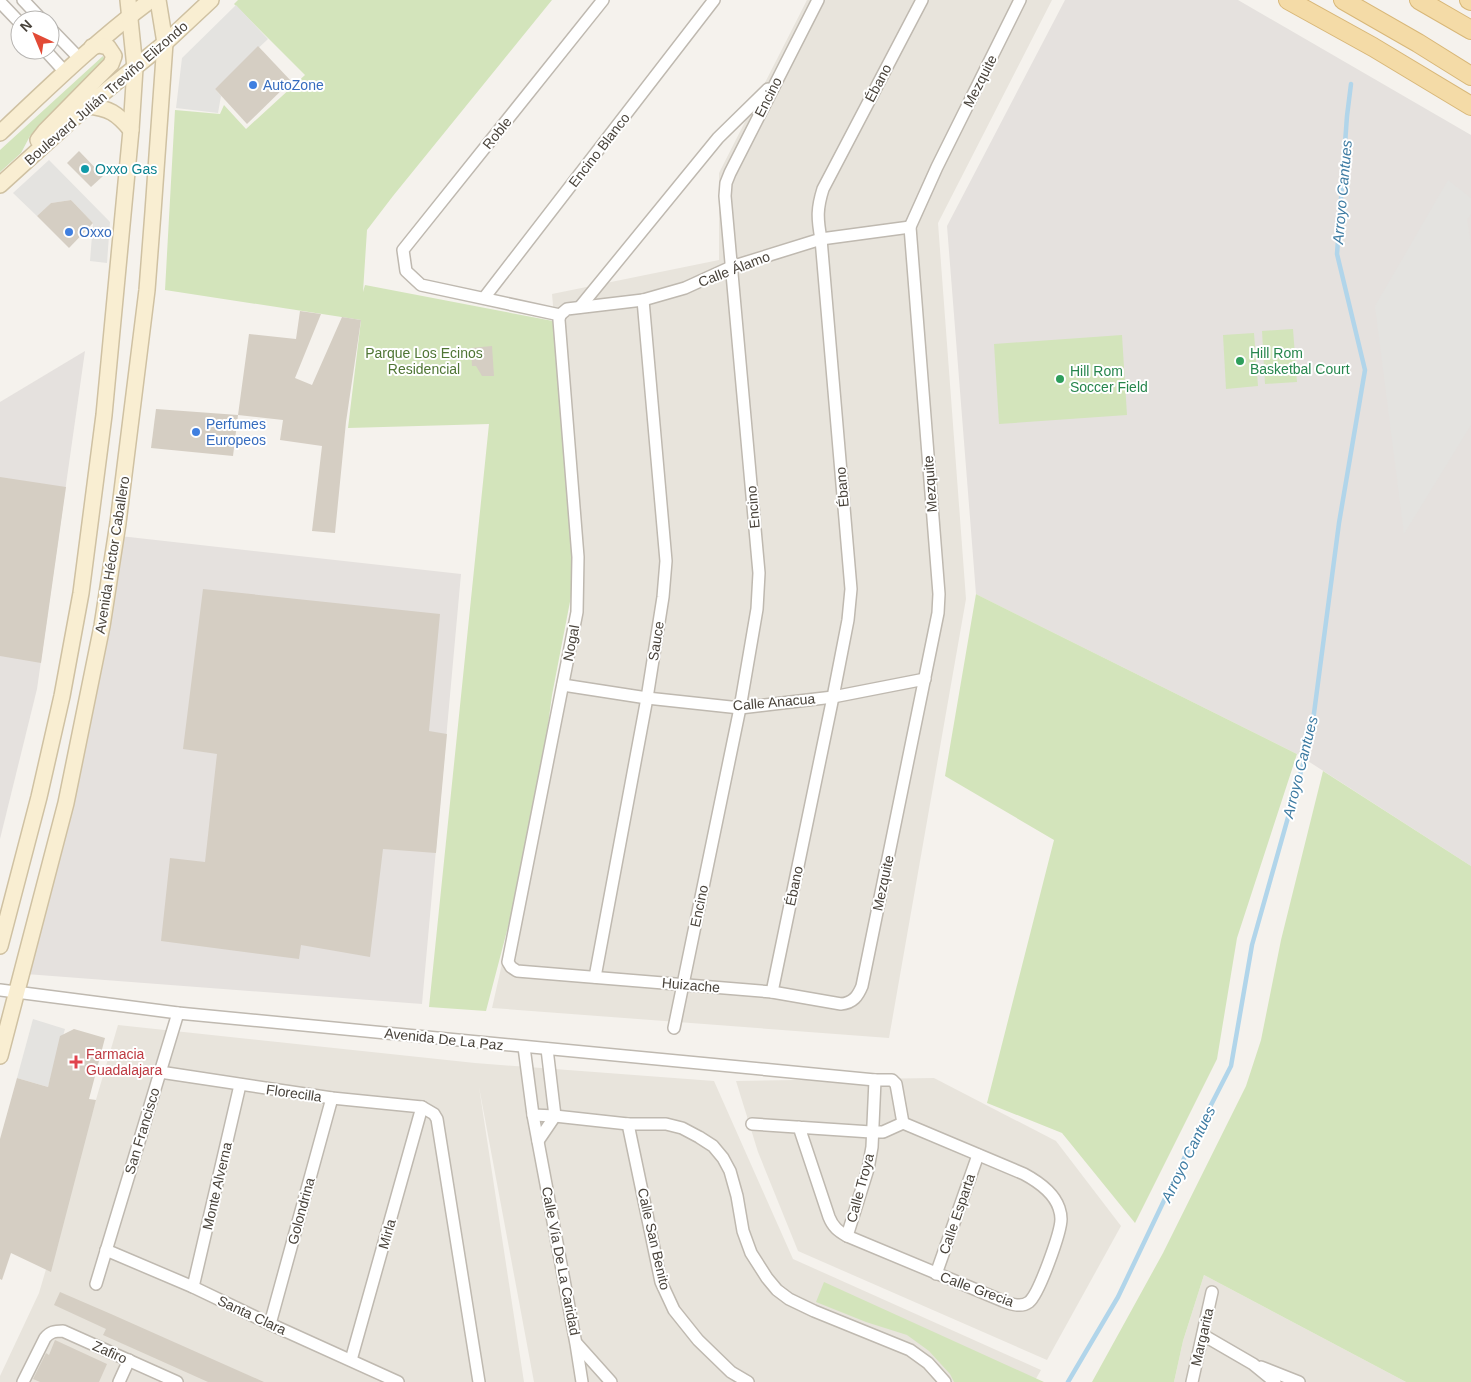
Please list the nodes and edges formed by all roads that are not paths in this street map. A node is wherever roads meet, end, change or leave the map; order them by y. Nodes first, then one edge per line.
1 (17, 0) edge
2 (23, 0) edge
3 (128, 0) edge
4 (151, 0) edge
5 (158, 0) edge
6 (211, 0) edge
7 (603, 0) edge
8 (714, 0) edge
9 (818, 0) edge
10 (922, 0) edge
11 (1019, 0) edge
12 (1288, 0) edge
13 (1343, 0) edge
14 (1419, 0) edge
15 (1366, 5) edge
16 (4, 6) edge
17 (32, 10) edge
18 (130, 16) junction
19 (1471, 30) edge
20 (60, 38) edge
21 (165, 43) junction
22 (92, 47) junction
23 (79, 58) junction
24 (54, 60) edge
25 (135, 68) junction
26 (65, 72) junction
27 (1471, 76) edge
28 (776, 81) junction
29 (87, 106) junction
30 (1471, 106) edge
31 (131, 130) junction
32 (0, 133) edge
33 (22, 165) junction
34 (0, 186) edge
35 (910, 227) junction
36 (821, 238) junction
37 (731, 268) junction
38 (484, 298) junction
39 (643, 300) junction
40 (580, 307) junction
41 (560, 315) junction
42 (925, 679) junction
43 (563, 685) junction
44 (833, 697) junction
45 (647, 698) junction
46 (740, 708) junction
47 (0, 946) edge
48 (510, 967) joint
49 (595, 977) junction
50 (683, 984) junction
51 (862, 986) joint
52 (0, 990) edge
53 (18, 992) junction
54 (772, 992) junction
55 (178, 1013) junction
56 (674, 1028) dead end
57 (524, 1047) junction
58 (547, 1049) junction
59 (0, 1056) edge
60 (160, 1072) junction
61 (875, 1080) junction
62 (240, 1085) junction
63 (332, 1098) junction
64 (426, 1108) junction
65 (533, 1115) junction
66 (555, 1116) junction
67 (903, 1123) junction
68 (628, 1124) junction
69 (752, 1124) dead end
70 (799, 1127) junction
71 (871, 1132) junction
72 (538, 1141) junction
73 (978, 1155) junction
74 (847, 1236) junction
75 (106, 1250) junction
76 (936, 1274) junction
77 (96, 1284) dead end
78 (193, 1287) junction
79 (1212, 1292) dead end
80 (270, 1324) junction
81 (1203, 1335) junction
82 (576, 1344) junction
83 (129, 1360) junction
84 (351, 1360) junction
85 (1253, 1364) junction
86 (23, 1382) edge
87 (119, 1382) edge
88 (177, 1382) edge
89 (398, 1382) edge
90 (479, 1382) edge
91 (582, 1382) edge
92 (611, 1382) edge
93 (748, 1382) edge
94 (945, 1382) edge
95 (1192, 1382) edge
96 (1275, 1382) edge
97 (1299, 1382) edge

1 - 16 street
2 - 17 street
3 - 18 main road, Avenida Héctor Caballero
4 - 18 main road
5 - 21 main road, Avenida Héctor Caballero
6 - 21 main road, Boulevard Julián Treviño Elizondo
7 - 38 street, Roble
8 - 38 street, Encino Blanco
9 - 28 street, Encino
10 - 36 street, Ébano
11 - 35 street, Mezquite
12 - 30 main road
13 - 15 main road
14 - 19 main road
15 - 27 main road
18 - 22 main road
18 - 25 main road, Avenida Héctor Caballero
20 - 23 street
21 - 25 main road, Boulevard Julián Treviño Elizondo
21 - 53 main road, Avenida Héctor Caballero
22 - 23 main road
22 - 33 main road
23 - 26 main road
24 - 26 street
25 - 29 main road, Boulevard Julián Treviño Elizondo
25 - 31 main road, Avenida Héctor Caballero
26 - 32 main road
28 - 37 street, Encino
28 - 40 street
29 - 31 main road
29 - 33 main road, Boulevard Julián Treviño Elizondo
31 - 47 main road, Avenida Héctor Caballero
33 - 34 main road, Boulevard Julián Treviño Elizondo
35 - 36 street, Calle Álamo
35 - 42 street, Mezquite
36 - 37 street, Calle Álamo
36 - 44 street, Ébano
37 - 39 street, Calle Álamo
37 - 46 street, Encino
38 - 41 street
39 - 40 street, Calle Álamo
39 - 45 street, Sauce
40 - 41 street, Calle Álamo
41 - 43 street, Nogal
42 - 44 street, Calle Anacua
42 - 51 street, Mezquite
43 - 45 street, Calle Anacua
43 - 48 street, Nogal
44 - 46 street, Calle Anacua
44 - 54 street, Ébano
45 - 46 street, Calle Anacua
45 - 49 street, Sauce
46 - 50 street, Encino
48 - 49 street, Huizache
49 - 50 street, Huizache
50 - 54 street, Huizache
50 - 56 street, Encino
51 - 54 street, Huizache
52 - 53 street, Avenida De La Paz
53 - 55 street, Avenida De La Paz
53 - 59 main road, Avenida Héctor Caballero
55 - 57 street, Avenida De La Paz
55 - 60 street, San Francisco
57 - 58 street, Avenida De La Paz
57 - 65 street, Calle Vía De La Caridad
58 - 61 street, Avenida De La Paz
58 - 66 street
60 - 62 street, Florecilla
60 - 75 street, San Francisco
61 - 67 street, Avenida De La Paz
61 - 71 street, Calle Troya
62 - 63 street, Florecilla
62 - 78 street, Monte Alverna
63 - 64 street, Florecilla
63 - 80 street, Golondrina
64 - 84 street, Mirla
64 - 90 street
65 - 66 street
65 - 72 street, Calle Vía De La Caridad
66 - 68 street
66 - 72 street
67 - 71 street
67 - 73 street, Calle Grecia
68 - 93 street, Calle San Benito
68 - 94 street
69 - 70 street
70 - 71 street
70 - 74 street, Calle Grecia
71 - 74 street, Calle Troya
72 - 82 street, Calle Vía De La Caridad
73 - 76 street, Calle Esparta
73 - 76 street, Calle Grecia
74 - 76 street, Calle Grecia
75 - 77 street, San Francisco
75 - 78 street, Santa Clara
78 - 80 street, Santa Clara
79 - 81 street, Margarita
80 - 84 street, Santa Clara
81 - 85 street
81 - 95 street, Margarita
82 - 91 street, Calle Vía De La Caridad
82 - 92 street
83 - 86 street, Zafiro
83 - 87 street
83 - 88 street, Zafiro
84 - 89 street, Santa Clara
85 - 96 street
85 - 97 street

